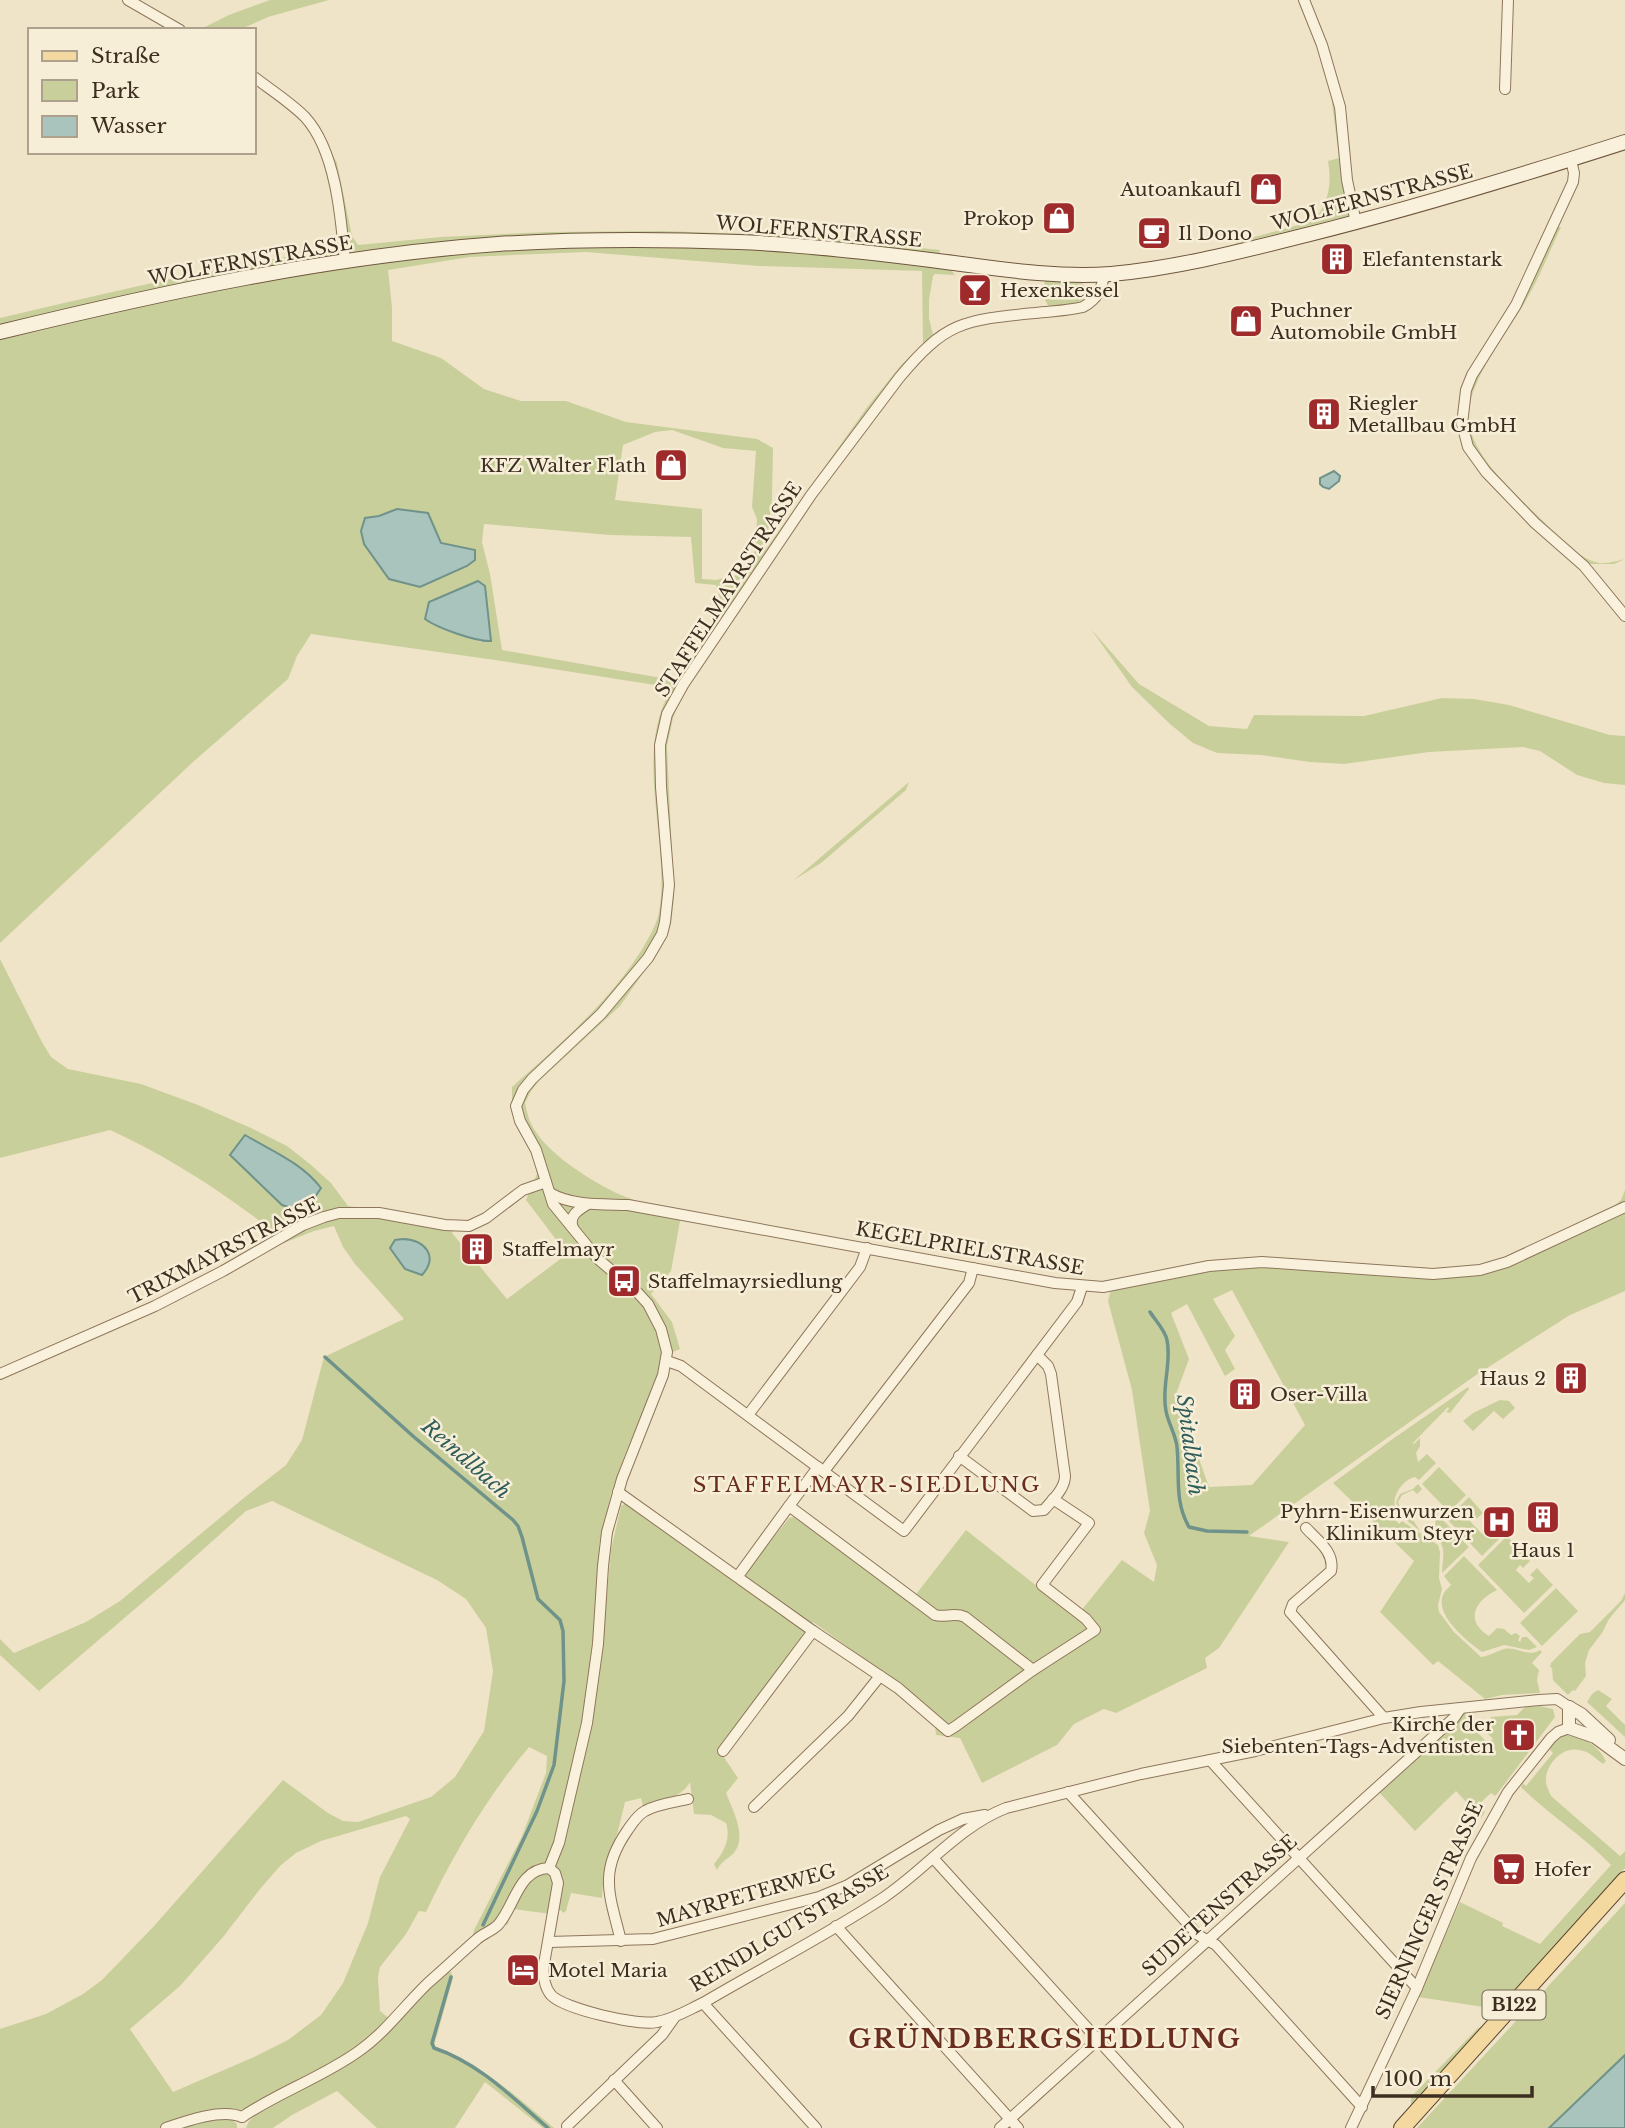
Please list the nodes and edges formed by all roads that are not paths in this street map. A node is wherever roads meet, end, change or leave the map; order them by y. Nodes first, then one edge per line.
1 (128, 0) edge
2 (1304, 0) edge
3 (1508, 0) edge
4 (177, 28) edge
5 (256, 79) edge
6 (1505, 89) dead end
7 (1625, 142) edge
8 (1571, 160) junction
9 (1356, 223) junction
10 (345, 262) junction
11 (1104, 274) junction
12 (0, 332) edge
13 (1625, 616) edge
14 (548, 1187) junction
15 (587, 1204) junction
16 (1625, 1207) edge
17 (575, 1231) junction
18 (867, 1248) junction
19 (973, 1268) junction
20 (1083, 1287) junction
21 (1037, 1355) junction
22 (667, 1362) junction
23 (0, 1374) edge
24 (748, 1415) junction
25 (959, 1456) junction
26 (821, 1469) junction
27 (618, 1492) junction
28 (1053, 1499) junction
29 (789, 1506) junction
30 (1306, 1528) dead end
31 (738, 1576) junction
32 (813, 1631) junction
33 (1033, 1670) junction
34 (880, 1676) junction
35 (1569, 1707) junction
36 (1461, 1708) junction
37 (1384, 1718) junction
38 (1569, 1728) junction
39 (723, 1751) dead end
40 (1623, 1756) edge
41 (1210, 1760) junction
42 (1068, 1792) junction
43 (688, 1799) dead end
44 (754, 1807) dead end
45 (988, 1815) junction
46 (1298, 1858) junction
47 (934, 1859) junction
48 (549, 1868) junction
49 (1625, 1880) edge
50 (836, 1926) junction
51 (1208, 1940) junction
52 (621, 1941) junction
53 (549, 1942) junction
54 (1418, 1987) junction
55 (703, 2003) junction
56 (674, 2018) junction
57 (1098, 2039) junction
58 (614, 2080) junction
59 (1362, 2107) junction
60 (242, 2123) edge
61 (1014, 2124) edge
62 (567, 2126) dead end
63 (166, 2128) edge
64 (657, 2128) edge
65 (816, 2128) edge
66 (1000, 2128) edge
67 (1178, 2128) edge
68 (1350, 2128) edge
69 (1402, 2128) edge

1 - 4 street
2 - 9 street
3 - 6 street
5 - 10 street
7 - 8 main road, WOLFERNSTRASSE
8 - 9 main road, WOLFERNSTRASSE
8 - 13 street
9 - 11 main road, WOLFERNSTRASSE
10 - 11 main road, WOLFERNSTRASSE
10 - 12 main road, WOLFERNSTRASSE
11 - 14 street, STAFFELMAYRSTRASSE
14 - 15 street, KEGELPRIELSTRASSE
14 - 17 street, STAFFELMAYRSTRASSE
14 - 23 street, TRIXMAYRSTRASSE
15 - 17 street
15 - 18 street, KEGELPRIELSTRASSE
16 - 20 street, KEGELPRIELSTRASSE
17 - 22 street, STAFFELMAYRSTRASSE
18 - 19 street, KEGELPRIELSTRASSE
18 - 24 street
19 - 20 street, KEGELPRIELSTRASSE
19 - 26 street
20 - 21 street
21 - 25 street
21 - 28 street
22 - 24 street
22 - 27 street
24 - 26 street
25 - 26 street
25 - 28 street
26 - 29 street
27 - 31 street
27 - 48 street
28 - 33 street
29 - 31 street
29 - 33 street
30 - 37 street
31 - 32 street
32 - 34 street
32 - 39 street
33 - 34 street
34 - 44 street
35 - 36 street, REINDLGUTSTRASSE
35 - 38 street
35 - 40 street, REINDLGUTSTRASSE
36 - 37 street, REINDLGUTSTRASSE
36 - 46 street, SUDETENSTRASSE
37 - 41 street, REINDLGUTSTRASSE
38 - 40 street, REINDLGUTSTRASSE
38 - 54 street, SIERNINGER STRASSE
41 - 42 street, REINDLGUTSTRASSE
41 - 46 street
42 - 45 street, REINDLGUTSTRASSE
42 - 51 street
43 - 52 street
45 - 47 street, REINDLGUTSTRASSE
45 - 52 street, MAYRPETERWEG
46 - 51 street, SUDETENSTRASSE
46 - 54 street
47 - 50 street, REINDLGUTSTRASSE
47 - 57 street
48 - 53 street, REINDLGUTSTRASSE
48 - 60 street
49 - 69 main road, B122
50 - 55 street, REINDLGUTSTRASSE
50 - 61 street
51 - 57 street, SUDETENSTRASSE
51 - 59 street
52 - 53 street, MAYRPETERWEG
53 - 56 street, REINDLGUTSTRASSE
54 - 59 street, SIERNINGER STRASSE
55 - 56 street, REINDLGUTSTRASSE
55 - 65 street
56 - 58 street
57 - 61 street, SUDETENSTRASSE
57 - 67 street
58 - 62 street
58 - 64 street
59 - 68 street, SIERNINGER STRASSE
60 - 63 street
61 - 66 street, SUDETENSTRASSE

